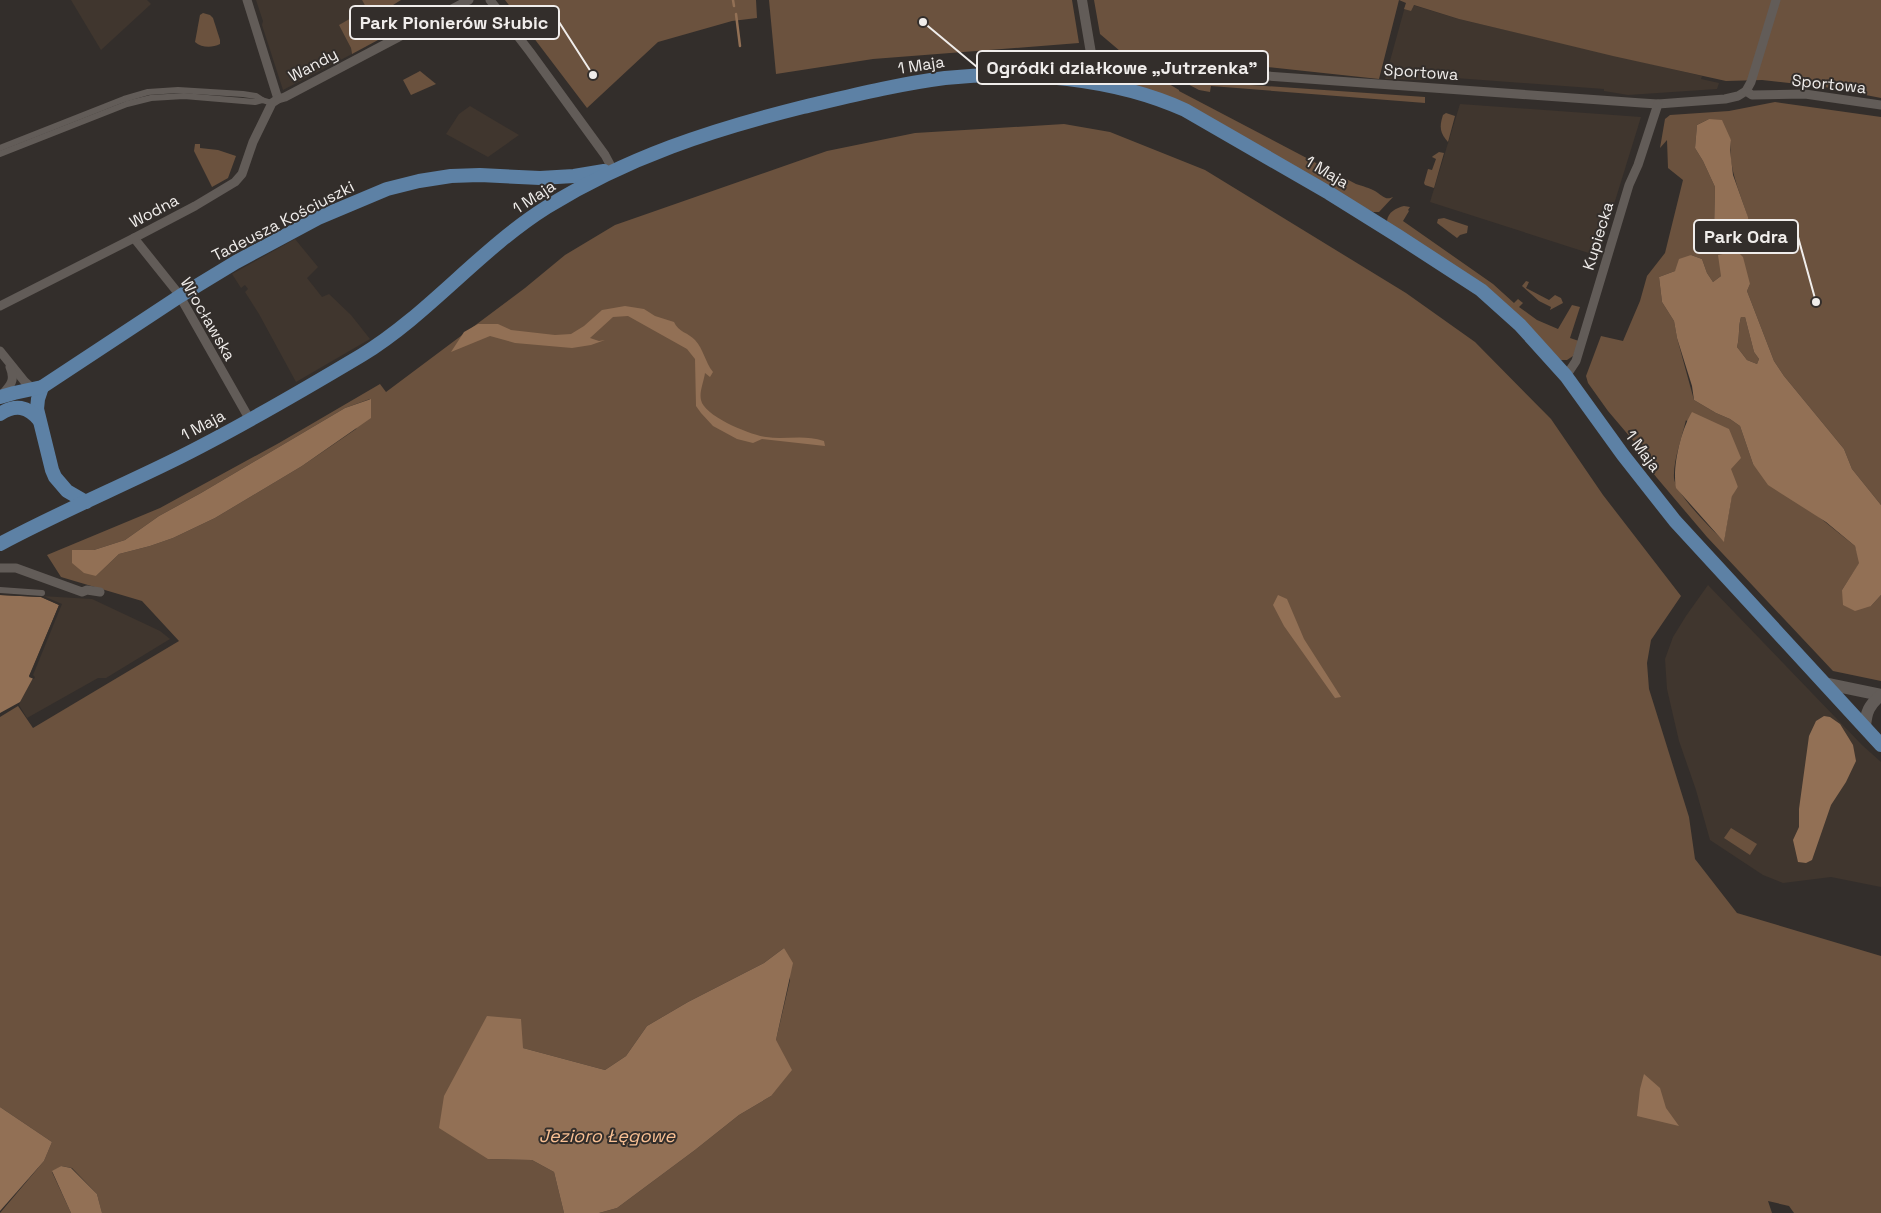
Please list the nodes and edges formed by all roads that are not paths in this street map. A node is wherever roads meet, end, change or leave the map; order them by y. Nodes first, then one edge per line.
1 (247, 0) edge
2 (469, 0) edge
3 (490, 0) edge
4 (1082, 0) edge
5 (1776, 0) edge
6 (1093, 64) junction
7 (1091, 82) junction
8 (1746, 91) junction
9 (262, 100) junction
10 (275, 101) junction
11 (1658, 104) junction
12 (1881, 105) edge
13 (0, 148) edge
14 (0, 154) edge
15 (613, 170) junction
16 (540, 178) junction
17 (550, 205) junction
18 (134, 238) junction
19 (180, 296) junction
20 (0, 306) edge
21 (0, 351) edge
22 (10, 364) junction
23 (1566, 376) junction
24 (38, 388) junction
25 (0, 397) edge
26 (0, 414) edge
27 (39, 420) junction
28 (250, 420) junction
29 (86, 502) junction
30 (0, 544) edge
31 (0, 568) edge
32 (0, 590) edge
33 (100, 592) dead end
34 (42, 593) dead end
35 (1823, 683) junction
36 (1881, 695) edge
37 (1865, 727) junction
38 (1881, 745) edge

1 - 10 street
2 - 10 street, Wandy
3 - 15 street
4 - 6 street
5 - 8 street
6 - 7 street
6 - 11 street, Sportowa
7 - 15 main road, 1 Maja
7 - 23 main road, 1 Maja
8 - 11 street, Sportowa
8 - 12 street, Sportowa
9 - 10 street
9 - 13 street
9 - 14 street
10 - 18 street, Wodna
11 - 23 street, Kupiecka
15 - 16 main road, Tadeusza Kościuszki
15 - 17 main road, 1 Maja
16 - 17 main road
16 - 19 main road, Tadeusza Kościuszki
17 - 28 main road, 1 Maja
18 - 19 street, Wrocławska
18 - 20 street, Wodna
19 - 24 main road, Tadeusza Kościuszki
19 - 28 street, Wrocławska
21 - 22 street
22 - 24 street
22 - 25 street
23 - 35 main road, 1 Maja
24 - 25 main road, Tadeusza Kościuszki
24 - 27 main road
26 - 27 main road
27 - 29 main road
28 - 29 main road, 1 Maja
29 - 30 main road, 1 Maja
31 - 33 street
32 - 34 street
35 - 36 main road
35 - 37 main road, 1 Maja
36 - 37 main road
37 - 38 main road, 1 Maja

